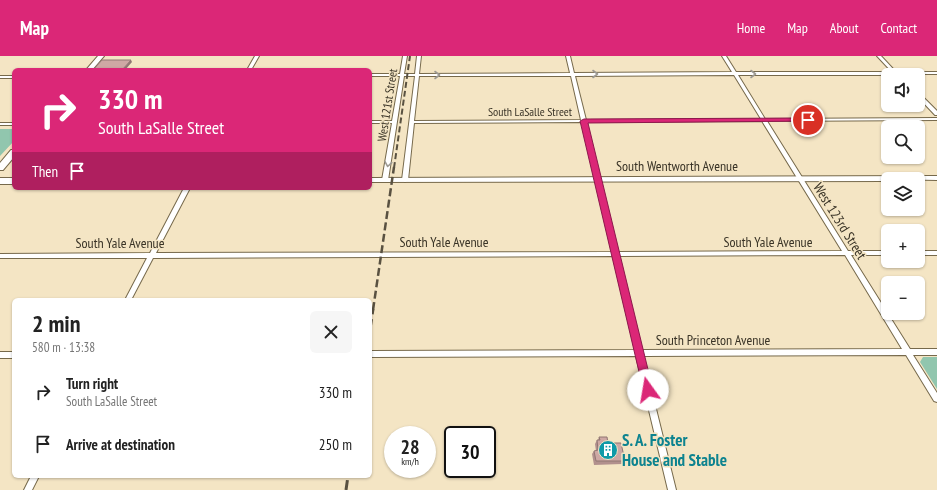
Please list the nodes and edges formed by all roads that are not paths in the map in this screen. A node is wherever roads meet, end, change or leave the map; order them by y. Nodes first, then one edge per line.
1 (101, 56) edge
2 (257, 56) edge
3 (405, 56) edge
4 (420, 56) edge
5 (568, 56) edge
6 (724, 56) edge
7 (879, 56) edge
8 (91, 68) edge
9 (250, 68) edge
10 (891, 68) edge
11 (925, 73) edge
12 (937, 73) edge
13 (573, 74) junction
14 (735, 74) junction
15 (881, 74) edge
16 (372, 75) edge
17 (402, 75) junction
18 (417, 75) junction
19 (12, 77) edge
20 (0, 78) edge
21 (925, 102) edge
22 (937, 114) edge
23 (937, 119) edge
24 (763, 120) junction
25 (584, 121) junction
26 (372, 122) edge
27 (394, 122) junction
28 (412, 122) junction
29 (0, 124) edge
30 (12, 124) edge
31 (12, 154) edge
32 (0, 168) edge
33 (800, 178) junction
34 (937, 178) edge
35 (598, 179) junction
36 (372, 180) edge
37 (385, 180) junction
38 (405, 180) junction
39 (0, 181) edge
40 (12, 181) edge
41 (186, 190) edge
42 (846, 253) junction
43 (881, 253) edge
44 (925, 253) edge
45 (937, 253) edge
46 (615, 254) junction
47 (152, 255) junction
48 (0, 256) edge
49 (129, 298) edge
50 (908, 352) junction
51 (937, 352) edge
52 (639, 353) junction
53 (372, 354) edge
54 (0, 355) edge
55 (12, 355) edge
56 (937, 399) edge
57 (34, 478) edge
58 (28, 490) edge
59 (672, 490) edge

1 - 8 street
2 - 9 street
3 - 17 street, West 121st Street
4 - 18 street, West 121st Street
5 - 13 street
6 - 14 street, West 123rd Street
7 - 10 street
11 - 12 street
13 -> 14 street
18 -> 13 street
13 - 25 street
14 -> 15 street
14 - 24 street, West 123rd Street
16 - 17 street
17 - 18 street
17 - 27 street, West 121st Street
18 - 28 street, West 121st Street
19 - 20 street
21 - 22 street
23 - 24 street, South LaSalle Street
24 - 25 street, South LaSalle Street
24 - 33 street, West 123rd Street
25 - 28 street, South LaSalle Street
25 - 35 street
26 - 27 street
27 -> 37 street, West 121st Street
28 - 38 street, West 121st Street
29 - 30 street
31 - 32 street
33 - 34 street, South Wentworth Avenue
33 - 35 street, South Wentworth Avenue
33 - 42 street, West 123rd Street
35 - 38 street, South Wentworth Avenue
35 - 46 street
36 - 37 street, South Wentworth Avenue
37 - 38 street, South Wentworth Avenue
39 - 40 street
41 - 47 street
42 - 43 street, South Yale Avenue
42 - 46 street, South Yale Avenue
42 - 50 street, West 123rd Street
44 - 45 street
46 - 47 street, South Yale Avenue
46 - 52 street
47 - 48 street, South Yale Avenue
47 - 49 street
50 - 51 street, South Princeton Avenue
50 - 52 street, South Princeton Avenue
50 - 56 street, West 123rd Street
52 - 53 street, South Princeton Avenue
52 - 59 street
54 - 55 street
57 - 58 street

